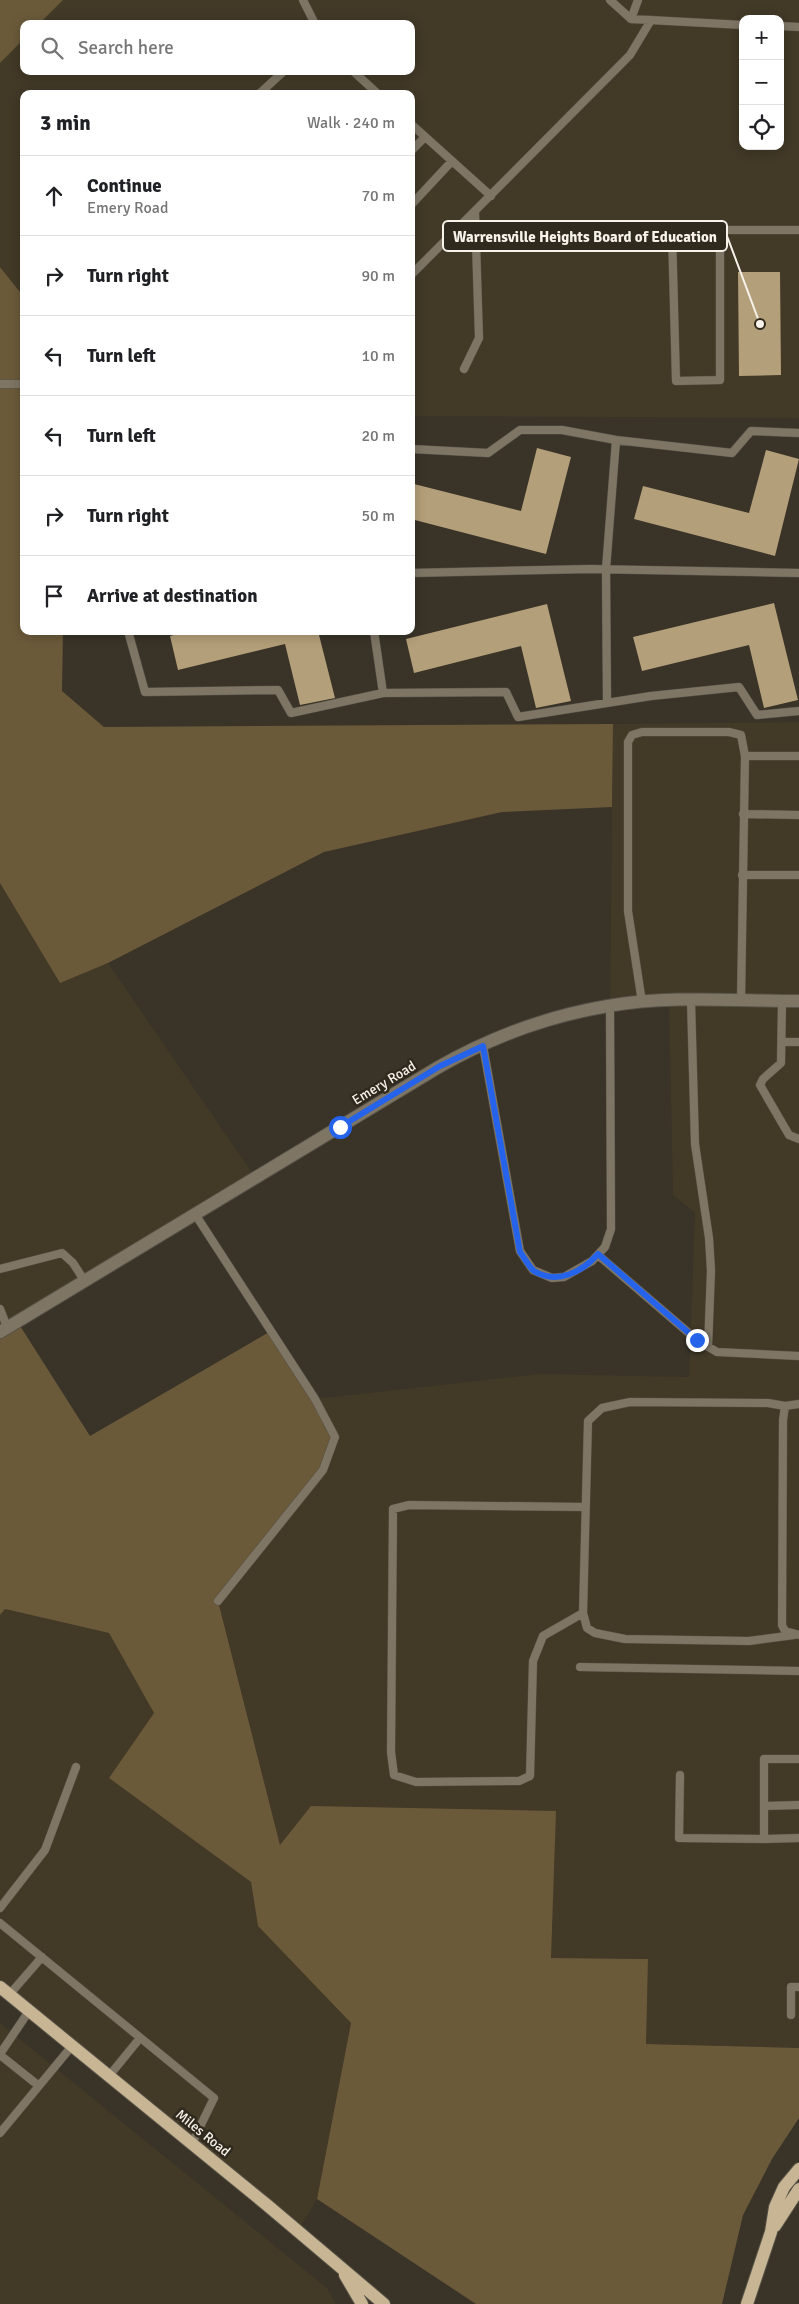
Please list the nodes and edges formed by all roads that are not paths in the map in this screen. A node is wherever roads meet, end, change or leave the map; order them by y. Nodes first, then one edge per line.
1 (303, 0) edge
2 (610, 0) edge
3 (638, 0) edge
4 (631, 19) junction
5 (313, 20) edge
6 (651, 20) junction
7 (739, 25) edge
8 (784, 26) edge
9 (799, 26) edge
10 (280, 75) edge
11 (357, 75) edge
12 (263, 90) edge
13 (374, 90) edge
14 (415, 128) edge
15 (425, 137) junction
16 (415, 147) edge
17 (452, 162) junction
18 (490, 196) junction
19 (415, 201) edge
20 (475, 212) junction
21 (720, 230) junction
22 (799, 230) edge
23 (415, 270) edge
24 (464, 369) dead end
25 (0, 384) edge
26 (20, 384) edge
27 (799, 433) edge
28 (616, 440) junction
29 (415, 449) edge
30 (606, 569) junction
31 (415, 573) edge
32 (799, 573) edge
33 (129, 635) edge
34 (375, 635) edge
35 (383, 693) junction
36 (607, 703) junction
37 (799, 711) edge
38 (745, 756) junction
39 (799, 756) edge
40 (743, 814) junction
41 (799, 814) edge
42 (742, 875) junction
43 (799, 875) edge
44 (691, 1001) junction
45 (740, 1001) junction
46 (782, 1001) junction
47 (799, 1001) edge
48 (642, 1002) junction
49 (610, 1005) junction
50 (782, 1042) junction
51 (799, 1042) edge
52 (483, 1046) junction
53 (799, 1139) edge
54 (195, 1214) junction
55 (598, 1254) junction
56 (0, 1269) edge
57 (84, 1280) junction
58 (0, 1309) edge
59 (3, 1330) edge
60 (708, 1347) junction
61 (799, 1356) edge
62 (799, 1404) edge
63 (786, 1406) junction
64 (585, 1507) junction
65 (218, 1600) dead end
66 (583, 1613) junction
67 (798, 1635) edge
68 (580, 1667) dead end
69 (799, 1671) edge
70 (799, 1759) edge
71 (76, 1767) dead end
72 (680, 1775) dead end
73 (799, 1805) edge
74 (764, 1806) junction
75 (799, 1838) edge
76 (764, 1839) junction
77 (0, 1908) edge
78 (0, 1923) edge
79 (42, 1957) junction
80 (799, 1987) edge
81 (5, 1991) edge
82 (29, 2011) junction
83 (792, 2015) dead end
84 (140, 2038) junction
85 (72, 2046) junction
86 (0, 2055) edge
87 (109, 2076) junction
88 (39, 2086) junction
89 (0, 2133) edge
90 (192, 2143) junction
91 (799, 2169) edge
92 (799, 2189) edge
93 (771, 2232) junction
94 (340, 2267) junction
95 (362, 2304) edge
96 (384, 2304) edge
97 (747, 2304) edge

1 - 5 lane
2 - 4 lane
3 - 4 lane
4 - 6 lane
6 - 7 lane
6 - 18 lane
8 - 9 lane
10 - 12 lane
11 - 13 lane
14 - 15 lane
15 - 16 lane
15 - 17 lane
17 - 18 lane
17 - 19 lane
18 - 20 lane
20 - 23 lane
20 - 24 lane
21 - 21 lane
21 - 22 lane
25 - 26 lane
27 - 28 lane
28 - 29 lane
28 - 30 lane
30 - 31 lane
30 - 32 lane
30 - 36 lane
33 - 35 lane
34 - 35 lane
35 - 36 lane
36 - 37 lane
38 - 39 lane
38 - 40 lane
38 - 48 lane
40 - 41 lane
40 - 42 lane
42 - 43 lane
42 - 45 lane
44 - 45 street, Emery Road
44 - 48 street, Emery Road
44 - 60 lane
45 - 46 street, Emery Road
46 - 47 street, Emery Road
46 - 50 lane
48 - 49 street, Emery Road
49 - 52 street, Emery Road
49 - 55 lane
50 - 51 lane
50 - 53 lane
52 - 54 street, Emery Road
52 - 55 lane
54 - 57 street, Emery Road
54 - 65 lane
55 - 60 lane
56 - 57 lane
57 - 59 street, Emery Road
58 - 59 lane
60 - 61 lane
62 - 63 lane
63 - 64 lane
63 - 67 lane
64 - 66 lane
64 - 66 lane
66 - 67 lane
68 - 69 lane
70 - 74 lane
71 - 77 lane
72 - 76 lane
73 - 74 lane
74 - 76 lane
75 - 76 lane
78 - 79 lane
79 - 81 lane
79 - 84 lane
80 - 83 lane
81 - 82 main road, Miles Road
82 - 85 main road, Miles Road
82 - 86 lane
84 - 87 lane
84 - 90 lane
85 - 87 main road, Miles Road
85 - 88 lane
86 - 88 lane
87 - 90 main road, Miles Road
88 - 89 lane
90 - 94 main road, Miles Road
91 - 93 main road
92 - 93 main road
93 - 97 main road
94 - 95 main road
94 - 96 main road, Miles Road

